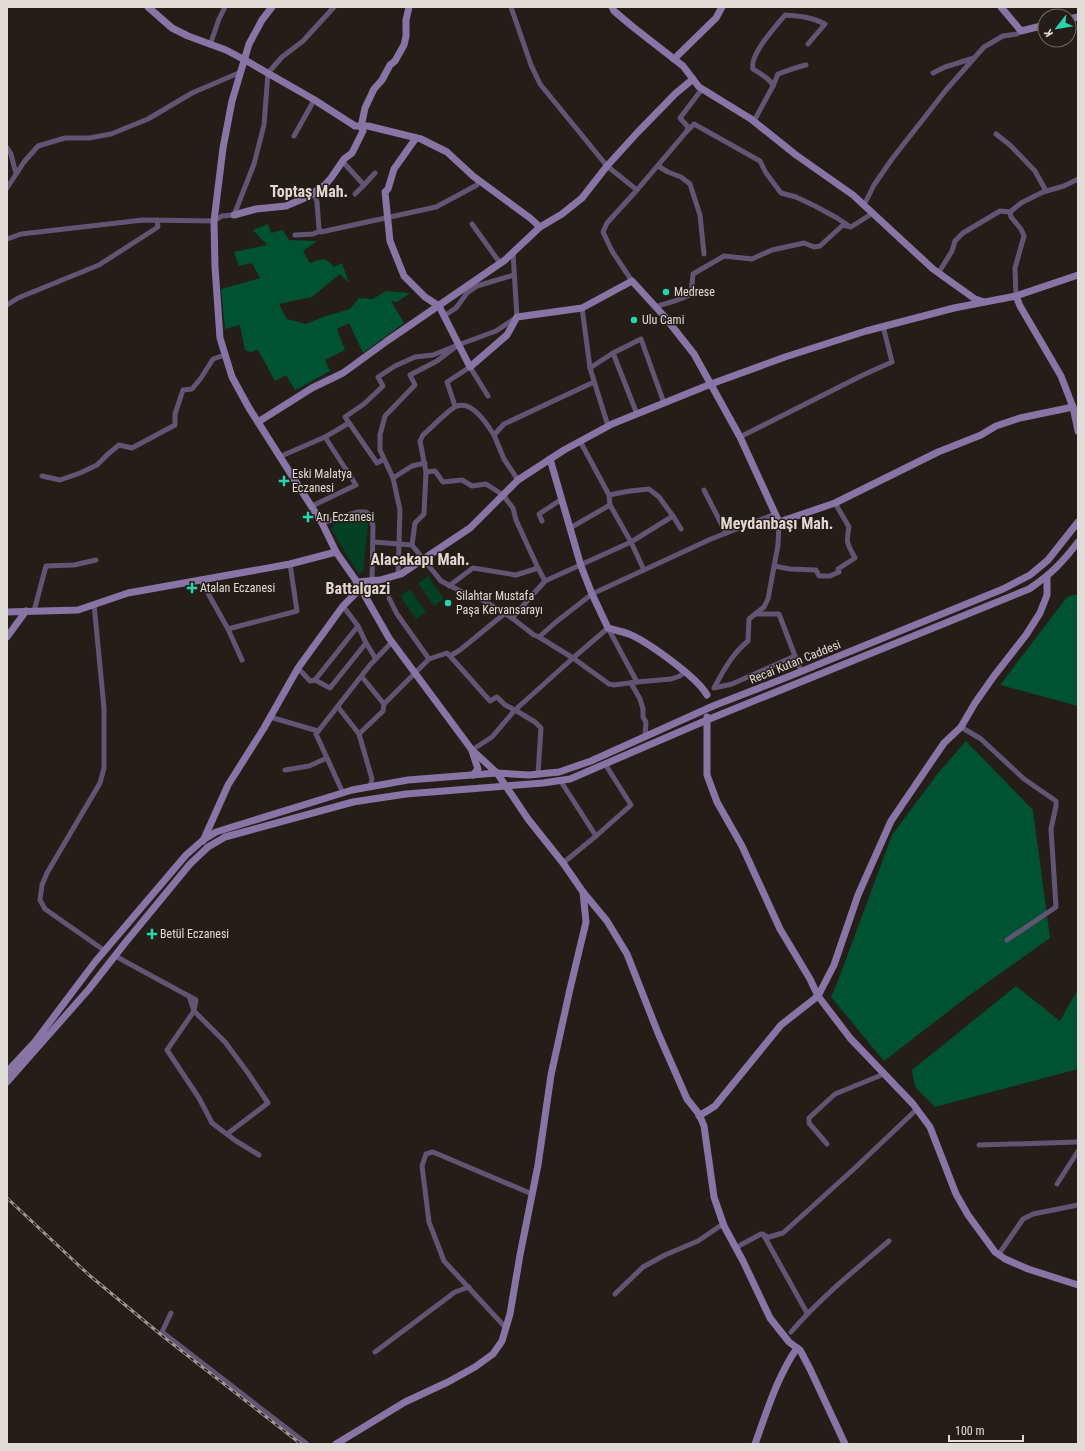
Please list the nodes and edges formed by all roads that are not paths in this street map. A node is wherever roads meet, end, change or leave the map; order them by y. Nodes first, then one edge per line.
1 (148, 7) edge
2 (226, 7) edge
3 (272, 7) edge
4 (334, 7) edge
5 (409, 7) edge
6 (612, 7) edge
7 (722, 7) edge
8 (1001, 7) edge
9 (510, 8) edge
10 (1037, 27) edge
11 (1021, 31) junction
12 (808, 44) dead end
13 (210, 45) junction
14 (975, 57) junction
15 (674, 59) junction
16 (245, 60) junction
17 (806, 65) dead end
18 (241, 72) junction
19 (268, 73) junction
20 (934, 73) dead end
21 (693, 79) junction
22 (773, 86) junction
23 (702, 89) junction
24 (313, 99) junction
25 (754, 121) junction
26 (361, 127) junction
27 (687, 131) junction
28 (996, 134) dead end
29 (294, 136) dead end
30 (416, 138) junction
31 (7, 148) edge
32 (343, 162) junction
33 (607, 166) junction
34 (658, 166) junction
35 (375, 173) dead end
36 (16, 174) junction
37 (1078, 179) edge
38 (478, 180) junction
39 (364, 185) junction
40 (7, 188) edge
41 (637, 190) junction
42 (1046, 191) junction
43 (314, 193) junction
44 (355, 194) dead end
45 (864, 205) junction
46 (1010, 212) junction
47 (873, 213) junction
48 (234, 215) junction
49 (387, 218) junction
50 (157, 220) junction
51 (214, 221) junction
52 (472, 224) dead end
53 (540, 227) junction
54 (851, 227) junction
55 (320, 231) junction
56 (296, 235) dead end
57 (7, 239) edge
58 (513, 253) junction
59 (704, 254) dead end
60 (500, 263) junction
61 (939, 272) junction
62 (514, 275) junction
63 (1078, 275) edge
64 (632, 281) junction
65 (1016, 296) junction
66 (986, 302) junction
67 (7, 306) edge
68 (439, 306) junction
69 (656, 307) junction
70 (582, 308) junction
71 (444, 316) junction
72 (518, 317) junction
73 (883, 326) junction
74 (458, 344) junction
75 (613, 353) junction
76 (225, 355) junction
77 (470, 367) junction
78 (590, 368) junction
79 (594, 382) junction
80 (711, 384) junction
81 (488, 396) dead end
82 (664, 403) junction
83 (455, 406) junction
84 (1073, 407) junction
85 (637, 414) junction
86 (258, 422) junction
87 (349, 423) junction
88 (608, 426) junction
89 (1078, 431) edge
90 (494, 435) junction
91 (325, 437) junction
92 (740, 437) junction
93 (580, 441) junction
94 (279, 457) junction
95 (384, 459) junction
96 (550, 459) junction
97 (425, 463) junction
98 (426, 472) junction
99 (42, 476) dead end
100 (393, 478) junction
101 (518, 480) junction
102 (704, 490) dead end
103 (503, 495) junction
104 (609, 495) junction
105 (562, 499) junction
106 (835, 503) junction
107 (312, 506) junction
108 (610, 506) junction
109 (775, 514) junction
110 (673, 516) junction
111 (542, 521) dead end
112 (779, 522) junction
113 (1078, 522) edge
114 (322, 523) junction
115 (570, 528) junction
116 (681, 529) dead end
117 (726, 533) junction
118 (373, 542) junction
119 (631, 542) junction
120 (1078, 542) edge
121 (399, 544) junction
122 (412, 545) junction
123 (336, 552) junction
124 (96, 560) dead end
125 (423, 560) junction
126 (290, 564) junction
127 (581, 566) junction
128 (774, 566) junction
129 (538, 568) junction
130 (644, 570) junction
131 (398, 575) junction
132 (1047, 577) junction
133 (200, 580) junction
134 (372, 580) junction
135 (545, 581) junction
136 (357, 582) junction
137 (449, 586) junction
138 (592, 594) junction
139 (389, 598) dead end
140 (94, 604) junction
141 (343, 606) junction
142 (34, 611) junction
143 (7, 612) edge
144 (26, 612) junction
145 (504, 614) junction
146 (755, 614) junction
147 (512, 618) junction
148 (358, 626) junction
149 (608, 628) junction
150 (228, 629) junction
151 (7, 637) edge
152 (539, 637) junction
153 (392, 642) junction
154 (366, 643) junction
155 (450, 656) junction
156 (795, 656) junction
157 (572, 658) junction
158 (376, 659) junction
159 (429, 659) junction
160 (242, 660) dead end
161 (298, 668) junction
162 (801, 671) junction
163 (684, 672) junction
164 (415, 674) junction
165 (362, 677) junction
166 (315, 680) junction
167 (637, 682) junction
168 (631, 683) junction
169 (714, 688) junction
170 (707, 695) junction
171 (384, 704) junction
172 (338, 707) junction
173 (710, 707) junction
174 (514, 710) junction
175 (270, 717) junction
176 (707, 720) junction
177 (961, 726) junction
178 (318, 731) junction
179 (359, 734) junction
180 (645, 736) junction
181 (472, 750) junction
182 (326, 758) junction
183 (604, 764) junction
184 (285, 770) dead end
185 (497, 773) junction
186 (538, 774) junction
187 (473, 775) junction
188 (560, 780) junction
189 (505, 785) junction
190 (370, 787) junction
191 (343, 793) junction
192 (596, 836) junction
193 (203, 840) junction
194 (208, 847) junction
195 (563, 863) junction
196 (583, 892) junction
197 (1006, 940) dead end
198 (105, 951) junction
199 (115, 956) junction
200 (818, 996) junction
201 (194, 1011) junction
202 (7, 1072) edge
203 (884, 1074) junction
204 (7, 1082) edge
205 (916, 1109) junction
206 (699, 1116) junction
207 (227, 1134) junction
208 (1078, 1142) edge
209 (827, 1144) dead end
210 (979, 1145) dead end
211 (1078, 1151) edge
212 (258, 1156) dead end
213 (1058, 1184) dead end
214 (532, 1194) junction
215 (1078, 1205) edge
216 (723, 1224) junction
217 (763, 1234) junction
218 (890, 1242) dead end
219 (735, 1248) junction
220 (999, 1254) junction
221 (1078, 1286) edge
222 (469, 1287) junction
223 (615, 1294) dead end
224 (171, 1313) dead end
225 (807, 1313) junction
226 (506, 1328) junction
227 (791, 1332) dead end
228 (797, 1348) junction
229 (375, 1352) dead end
230 (307, 1444) edge
231 (336, 1444) edge
232 (755, 1444) edge
233 (845, 1444) edge

1 - 13 street
2 - 13 street
3 - 16 street
4 - 19 street
5 - 26 street
6 - 15 street
7 - 15 street
8 - 11 street
9 - 33 street
10 - 11 street
11 - 14 street
12 - 22 street
13 - 16 street
14 - 20 street
14 - 45 street
15 - 21 street
16 - 18 street
16 - 19 street
17 - 22 street
18 - 36 street
18 - 51 street
19 - 24 street
19 - 48 street
21 - 23 street
21 - 33 street
22 - 25 street
23 - 25 street
23 - 27 street
24 - 26 street
24 - 29 street
25 - 45 street
26 - 30 street
26 - 32 street
27 - 34 street
27 - 54 street
28 - 42 street
30 - 38 street
30 - 49 street
31 - 36 street
32 - 39 street
32 - 43 street
33 - 41 street
33 - 53 street
34 - 41 street
34 - 59 street
35 - 39 street
36 - 40 street
37 - 42 street
38 - 49 street
38 - 53 street
39 - 44 street
41 - 64 street
42 - 46 street
43 - 48 street
43 - 55 street
45 - 47 street
46 - 61 street
46 - 65 street
47 - 54 street
47 - 61 street
48 - 51 street
49 - 55 street
49 - 68 street
50 - 51 street
50 - 57 street
50 - 67 street
51 - 76 street
52 - 60 street
53 - 58 street
54 - 69 street
55 - 56 street
58 - 60 street
58 - 62 street
60 - 68 street
61 - 66 street
62 - 71 street
62 - 72 street
63 - 65 street
64 - 69 street
64 - 70 street
65 - 66 street
65 - 84 street
66 - 73 street
68 - 71 street
68 - 86 street
69 - 80 street
70 - 72 street
70 - 78 street
71 - 74 street
72 - 74 street
72 - 77 street
73 - 80 street
73 - 92 street
74 - 77 street
74 - 87 street
74 - 95 street
75 - 78 street
75 - 82 street
75 - 85 street
76 - 86 street
76 - 99 street
77 - 81 street
77 - 83 street
78 - 79 street
79 - 88 street
79 - 90 street
80 - 82 street
80 - 92 street
82 - 85 street
83 - 90 street
83 - 97 street
84 - 89 street
84 - 106 street
85 - 88 street
86 - 94 street
87 - 91 street
87 - 95 street
88 - 93 street
90 - 101 street
91 - 94 street
91 - 107 street
92 - 109 street
93 - 96 street
93 - 104 street
94 - 107 street
95 - 100 street
96 - 101 street
96 - 105 street
97 - 98 street
97 - 100 street
98 - 103 street
98 - 122 street
100 - 121 street
101 - 103 street
102 - 117 street
103 - 125 street
103 - 129 street
104 - 108 street
104 - 110 street
105 - 111 street
105 - 115 street
106 - 112 street
106 - 128 street
107 - 114 street
108 - 115 street
108 - 119 street
109 - 112 street
109 - 117 street
110 - 116 street
110 - 119 street
112 - 128 street
113 - 162 street, Recai Kutan Caddesi
114 - 118 street
114 - 123 street
115 - 127 street
117 - 130 street
118 - 121 street
118 - 134 street
119 - 127 street
119 - 130 street
120 - 132 street, Recai Kutan Caddesi
121 - 122 street
121 - 131 street
122 - 125 street
123 - 126 street
123 - 136 street
124 - 142 street
125 - 131 street
125 - 137 street
126 - 133 street
126 - 150 street
127 - 135 street
127 - 138 street
128 - 146 street
129 - 135 street
129 - 137 street
130 - 138 street
131 - 134 street
132 - 176 street, Recai Kutan Caddesi
132 - 177 street
133 - 140 street
133 - 150 street
134 - 136 street
135 - 147 street
136 - 141 street
136 - 153 street
137 - 145 street
138 - 149 street
138 - 152 street
139 - 159 street
140 - 142 street
140 - 198 street
141 - 148 street
141 - 161 street
142 - 144 street
143 - 144 street
144 - 151 street
145 - 147 street
145 - 155 street
146 - 156 street
146 - 169 street
147 - 152 street
148 - 154 street
148 - 166 street
149 - 157 street
149 - 163 street
149 - 167 street
150 - 160 street
152 - 157 street
153 - 158 street
153 - 164 street
154 - 158 street
154 - 166 street
155 - 159 street
155 - 174 street
156 - 162 street
156 - 169 street
157 - 168 street
157 - 174 street
158 - 165 street
159 - 164 street
161 - 166 street
161 - 175 street
162 - 173 street, Recai Kutan Caddesi
163 - 167 street
163 - 170 street
164 - 171 street
164 - 181 street
165 - 171 street
165 - 172 street
167 - 168 street
168 - 180 street
169 - 170 street
170 - 173 street
171 - 179 street
172 - 178 street
172 - 179 street
173 - 176 street
173 - 180 street, Recai Kutan Caddesi
174 - 181 street
174 - 186 street
175 - 178 street
175 - 193 street
176 - 183 street, Recai Kutan Caddesi
176 - 200 street
177 - 197 street
177 - 200 street
178 - 182 street
179 - 190 street
180 - 186 street, Recai Kutan Caddesi
181 - 185 street
181 - 187 street
182 - 184 street
182 - 191 street
183 - 188 street, Recai Kutan Caddesi
183 - 192 street
185 - 186 street, Recai Kutan Caddesi
185 - 187 street, Recai Kutan Caddesi
185 - 189 street
187 - 190 street, Recai Kutan Caddesi
188 - 189 street, Recai Kutan Caddesi
188 - 192 street
189 - 194 street, Recai Kutan Caddesi
189 - 195 street
190 - 191 street, Recai Kutan Caddesi
191 - 193 street, Recai Kutan Caddesi
192 - 195 street
193 - 194 street
193 - 198 street
194 - 199 street, Recai Kutan Caddesi
195 - 196 street
196 - 206 street
196 - 214 street
198 - 202 street
199 - 201 street
199 - 204 street, Recai Kutan Caddesi
200 - 203 street
200 - 206 street
201 - 207 street
201 - 207 street
203 - 205 street
203 - 209 street
205 - 217 street
205 - 220 street
206 - 216 street
207 - 212 street
208 - 210 street
211 - 213 street
214 - 222 street
214 - 226 street
215 - 220 street
216 - 219 street
216 - 223 street
217 - 219 street
217 - 225 street
218 - 225 street
219 - 228 street
220 - 221 street
222 - 226 street
222 - 229 street
224 - 230 street
225 - 227 street
226 - 231 street
228 - 232 street
228 - 233 street

